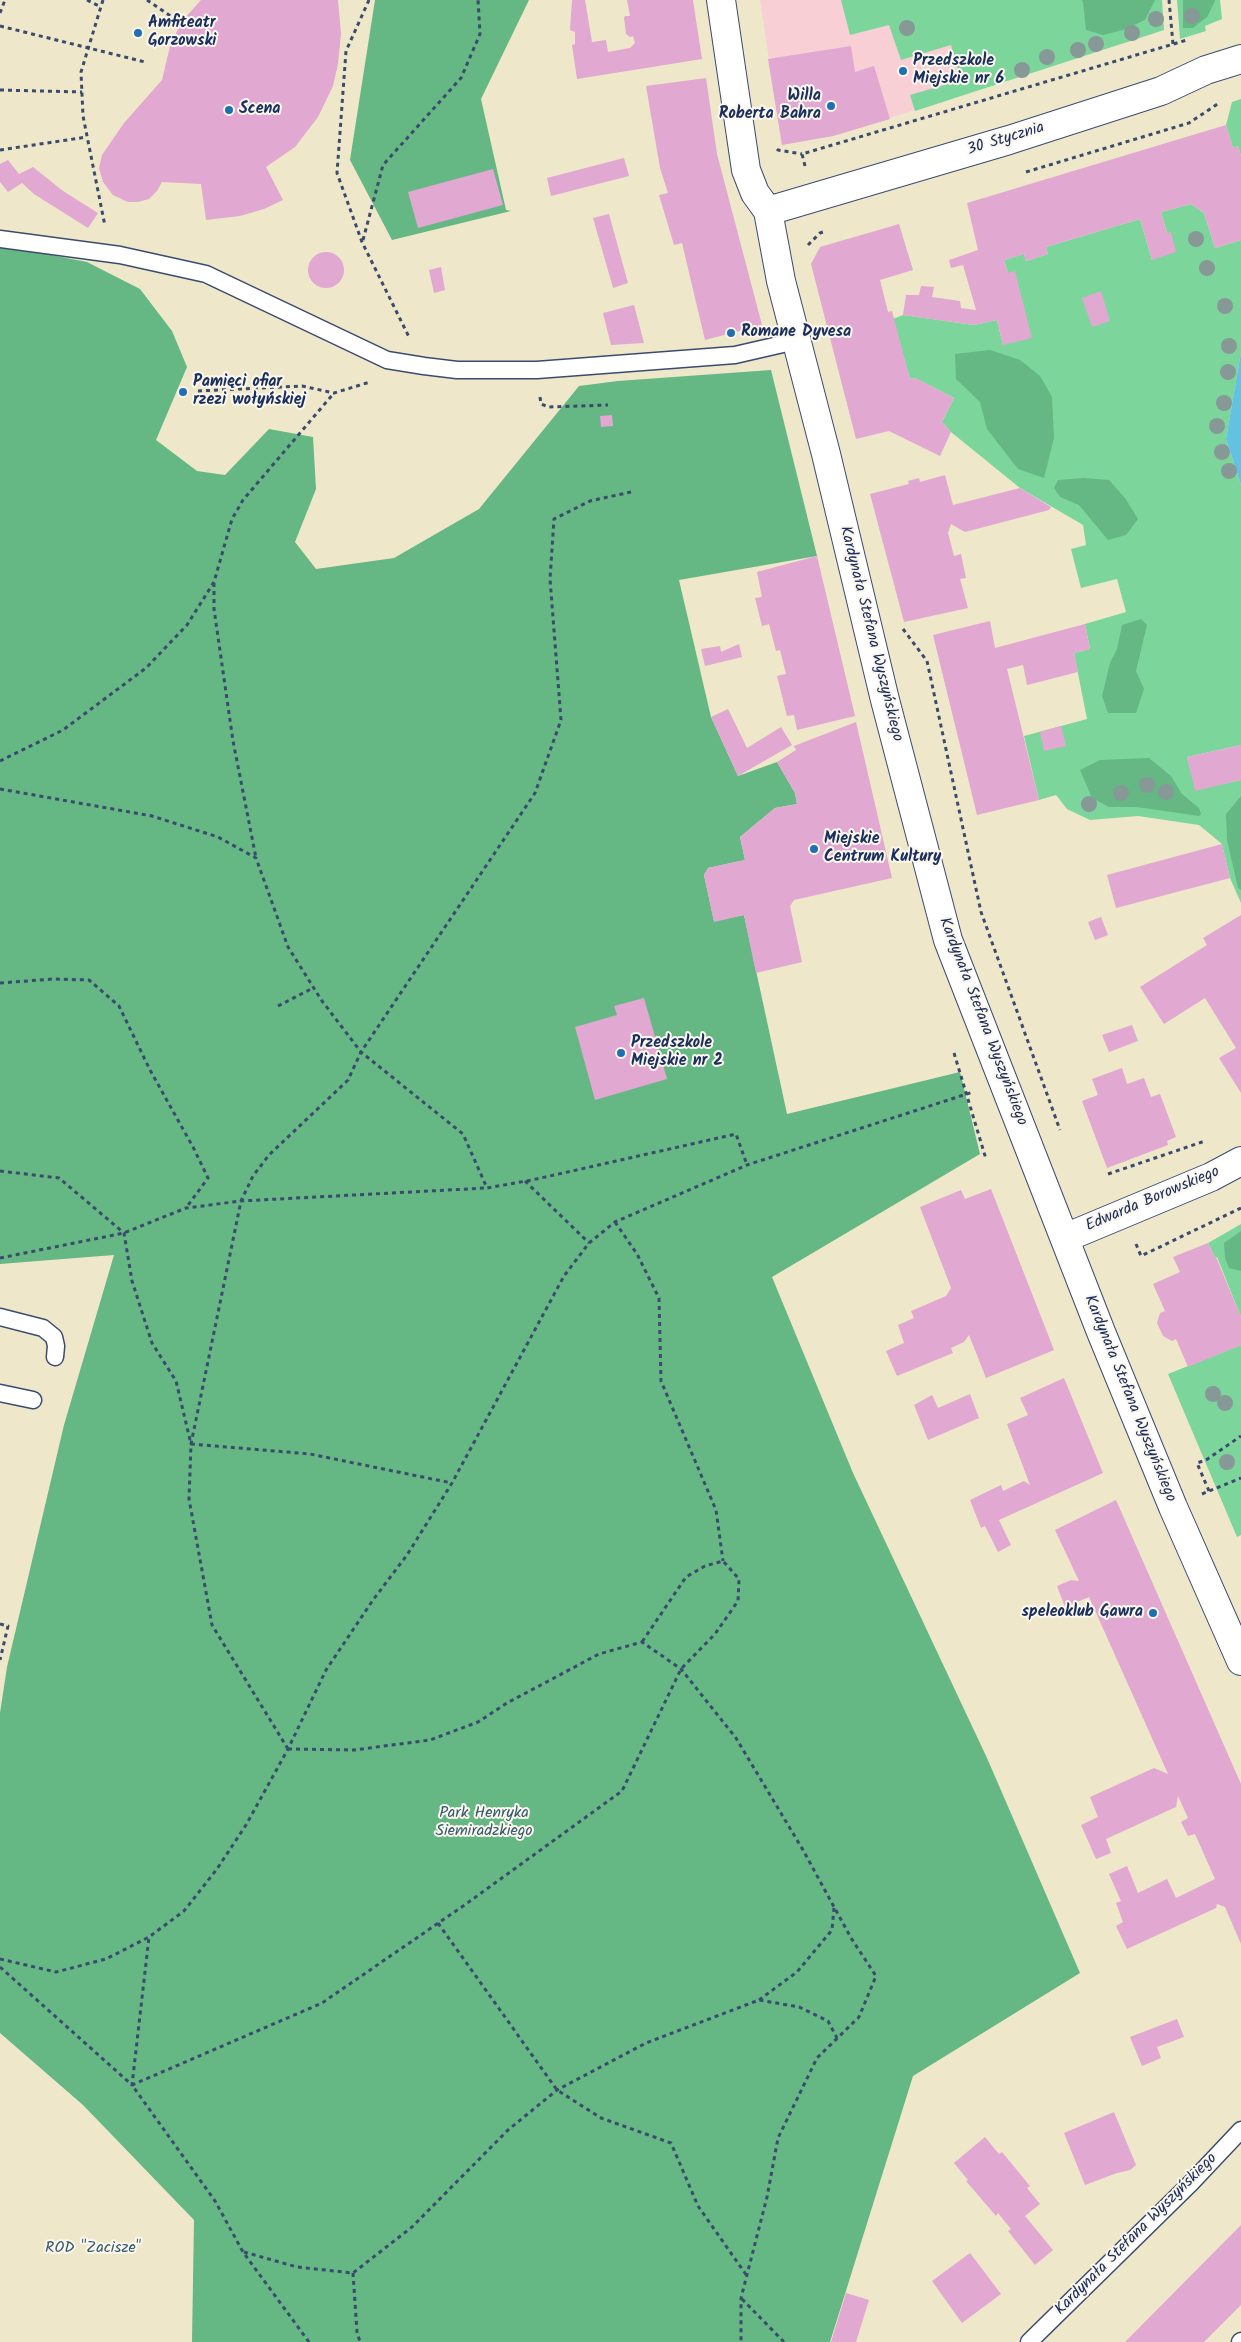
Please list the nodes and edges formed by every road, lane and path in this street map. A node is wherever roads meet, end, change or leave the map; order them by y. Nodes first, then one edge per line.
1 (5, 0) edge
2 (87, 0) edge
3 (103, 0) edge
4 (148, 0) edge
5 (369, 0) edge
6 (478, 0) edge
7 (721, 0) edge
8 (1169, 0) edge
9 (101, 7) junction
10 (0, 14) edge
11 (175, 18) dead end
12 (0, 26) edge
13 (1193, 39) dead end
14 (1174, 43) junction
15 (88, 47) junction
16 (145, 62) dead end
17 (1230, 62) edge
18 (0, 90) edge
19 (82, 92) junction
20 (1223, 100) dead end
21 (1186, 114) dead end
22 (1189, 123) junction
23 (87, 137) junction
24 (0, 150) edge
25 (1018, 174) dead end
26 (811, 199) junction
27 (768, 211) junction
28 (829, 230) dead end
29 (820, 233) junction
30 (0, 239) edge
31 (362, 242) junction
32 (803, 250) dead end
33 (110, 253) junction
34 (796, 341) junction
35 (424, 366) junction
36 (537, 370) junction
37 (198, 391) dead end
38 (608, 404) dead end
39 (631, 492) dead end
40 (214, 582) junction
41 (901, 627) dead end
42 (0, 761) edge
43 (0, 789) edge
44 (256, 858) junction
45 (0, 983) edge
46 (314, 988) junction
47 (278, 1006) dead end
48 (361, 1052) junction
49 (1004, 1082) junction
50 (1060, 1131) dead end
51 (1206, 1140) dead end
52 (1241, 1161) edge
53 (747, 1165) junction
54 (0, 1171) edge
55 (1108, 1174) dead end
56 (524, 1181) junction
57 (487, 1188) junction
58 (241, 1201) junction
59 (186, 1208) junction
60 (1241, 1208) edge
61 (615, 1222) junction
62 (124, 1233) junction
63 (1065, 1238) junction
64 (1134, 1238) dead end
65 (589, 1243) junction
66 (0, 1258) edge
67 (0, 1317) edge
68 (55, 1357) dead end
69 (0, 1393) edge
70 (33, 1400) dead end
71 (1241, 1436) edge
72 (191, 1444) junction
73 (1241, 1478) edge
74 (452, 1483) junction
75 (1209, 1491) junction
76 (1173, 1508) junction
77 (723, 1560) junction
78 (0, 1624) edge
79 (642, 1642) junction
80 (0, 1660) edge
81 (1241, 1661) edge
82 (681, 1669) junction
83 (288, 1749) junction
84 (834, 1908) junction
85 (438, 1923) junction
86 (149, 1936) junction
87 (0, 1959) edge
88 (0, 1967) edge
89 (759, 2000) junction
90 (837, 2038) junction
91 (132, 2085) junction
92 (557, 2090) junction
93 (1241, 2130) edge
94 (243, 2252) junction
95 (353, 2273) junction
96 (747, 2276) junction
97 (741, 2298) junction
98 (1031, 2341) edge
99 (309, 2342) edge
100 (360, 2342) edge
101 (741, 2342) edge
102 (784, 2342) edge

1 - 10 path
2 - 9 path
3 - 9 path
4 - 11 path
5 - 31 path
6 - 31 path
7 - 27 main road
8 - 14 path
9 - 15 path
12 - 15 path
13 - 14 path
14 - 26 path
15 - 16 path
15 - 19 path
17 - 26 main road, 30 Stycznia
18 - 19 path
19 - 23 path
20 - 22 path
21 - 22 path
22 - 25 path
23 - 24 path
23 - 33 path
26 - 27 main road, 30 Stycznia
26 - 29 path
27 - 34 main road, Kardynała Stefana Wyszyńskiego
28 - 29 path
29 - 32 path
30 - 33 lane
31 - 35 path
33 - 35 lane
34 - 36 lane
34 - 49 main road, Kardynała Stefana Wyszyńskiego
35 - 36 lane
36 - 38 path
37 - 40 path
39 - 48 path
40 - 42 path
40 - 44 path
41 - 50 path
43 - 44 path
44 - 46 path
45 - 59 path
46 - 47 path
46 - 48 path
48 - 57 path
48 - 58 path
49 - 53 path
49 - 63 main road, Kardynała Stefana Wyszyńskiego
51 - 55 path
52 - 63 main road, Edwarda Borowskiego
53 - 56 path
53 - 61 path
54 - 62 path
56 - 57 path
56 - 65 path
57 - 58 path
58 - 59 path
58 - 72 path
59 - 62 path
60 - 64 path
61 - 65 path
61 - 77 path
62 - 66 path
62 - 72 path
63 - 76 main road, Kardynała Stefana Wyszyńskiego
65 - 74 path
67 - 68 lane
69 - 70 lane
71 - 75 path
72 - 74 path
72 - 83 path
73 - 75 path
74 - 83 path
75 - 76 path
76 - 81 main road, Kardynała Stefana Wyszyńskiego
77 - 79 path
77 - 82 path
78 - 80 path
79 - 82 path
79 - 83 path
82 - 84 path
82 - 85 path
83 - 86 path
84 - 89 path
84 - 90 path
85 - 91 path
85 - 92 path
86 - 87 path
86 - 91 path
88 - 91 path
89 - 90 path
89 - 92 path
90 - 96 path
91 - 94 path
92 - 95 path
92 - 96 path
93 - 98 lane, Kardynała Stefana Wyszyńskiego
94 - 95 path
94 - 99 path
95 - 100 path
96 - 97 path
97 - 101 path
97 - 102 path

